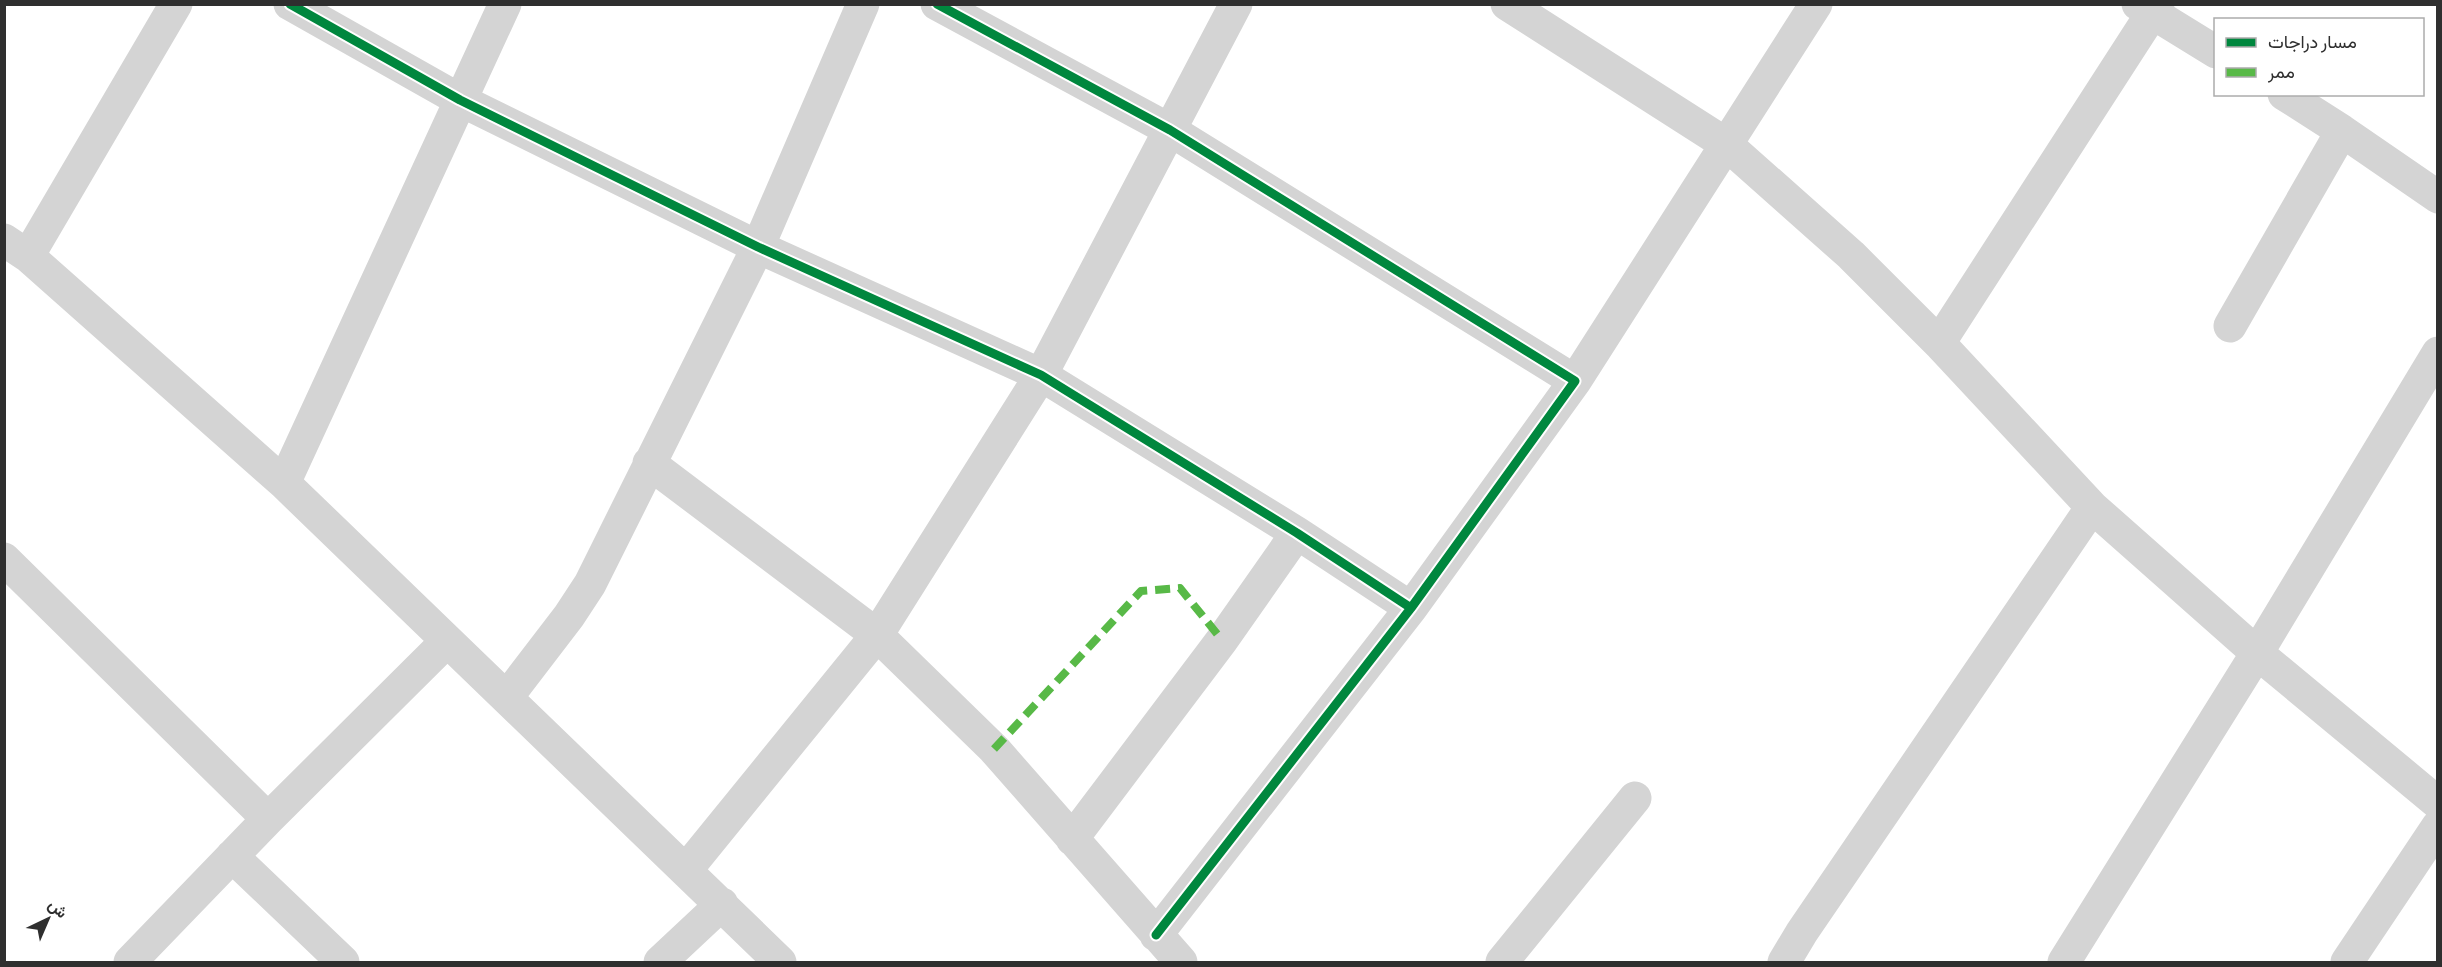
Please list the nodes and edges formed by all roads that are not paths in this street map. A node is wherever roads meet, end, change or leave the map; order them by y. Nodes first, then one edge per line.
1 (176, 4) edge
2 (290, 4) edge
3 (505, 4) edge
4 (863, 4) edge
5 (937, 4) edge
6 (1236, 4) edge
7 (1507, 4) edge
8 (1816, 4) edge
9 (2150, 7) edge
10 (2214, 51) edge
11 (2287, 96) edge
12 (460, 100) junction
13 (1170, 130) junction
14 (2342, 131) junction
15 (1726, 144) junction
16 (2438, 197) edge
17 (758, 247) junction
18 (16, 248) edge
19 (2230, 326) dead end
20 (1939, 343) junction
21 (2438, 352) edge
22 (1041, 375) junction
23 (1575, 381) junction
24 (650, 463) junction
25 (284, 483) junction
26 (2092, 507) junction
27 (1297, 533) junction
28 (4, 559) edge
29 (1411, 608) junction
30 (877, 635) junction
31 (447, 641) junction
32 (2258, 653) junction
33 (507, 697) junction
34 (1635, 798) dead end
35 (2438, 803) edge
36 (268, 819) junction
37 (2438, 826) edge
38 (1072, 839) junction
39 (232, 856) junction
40 (686, 870) junction
41 (722, 904) junction
42 (1156, 935) junction
43 (130, 963) edge
44 (343, 963) edge
45 (660, 963) edge
46 (780, 963) edge
47 (1181, 963) edge
48 (1502, 963) edge
49 (1784, 963) edge
50 (2064, 963) edge
51 (2347, 963) edge

1 - 18 street
2 - 12 street
3 - 12 street
4 - 17 street
5 - 13 street
6 - 13 street
7 - 15 street
8 - 15 street
9 - 10 street
9 - 20 street
11 - 14 street
12 - 17 street
12 - 25 street
13 - 22 street
13 - 23 street
14 - 16 street
14 - 19 street
15 - 20 street
15 - 23 street
17 - 22 street
17 - 24 street
18 - 25 street
20 - 26 street
21 - 32 street
22 - 27 street
22 - 30 street
23 - 29 street
24 - 30 street
24 - 33 street
25 - 31 street
26 - 32 street
26 - 49 street
27 - 29 street
27 - 38 street
28 - 36 street
29 - 42 street
30 - 38 street
30 - 40 street
31 - 33 street
31 - 36 street
32 - 35 street
32 - 50 street
33 - 40 street
34 - 48 street
36 - 39 street
37 - 51 street
38 - 42 street
39 - 43 street
39 - 44 street
40 - 41 street
41 - 45 street
41 - 46 street
42 - 47 street

